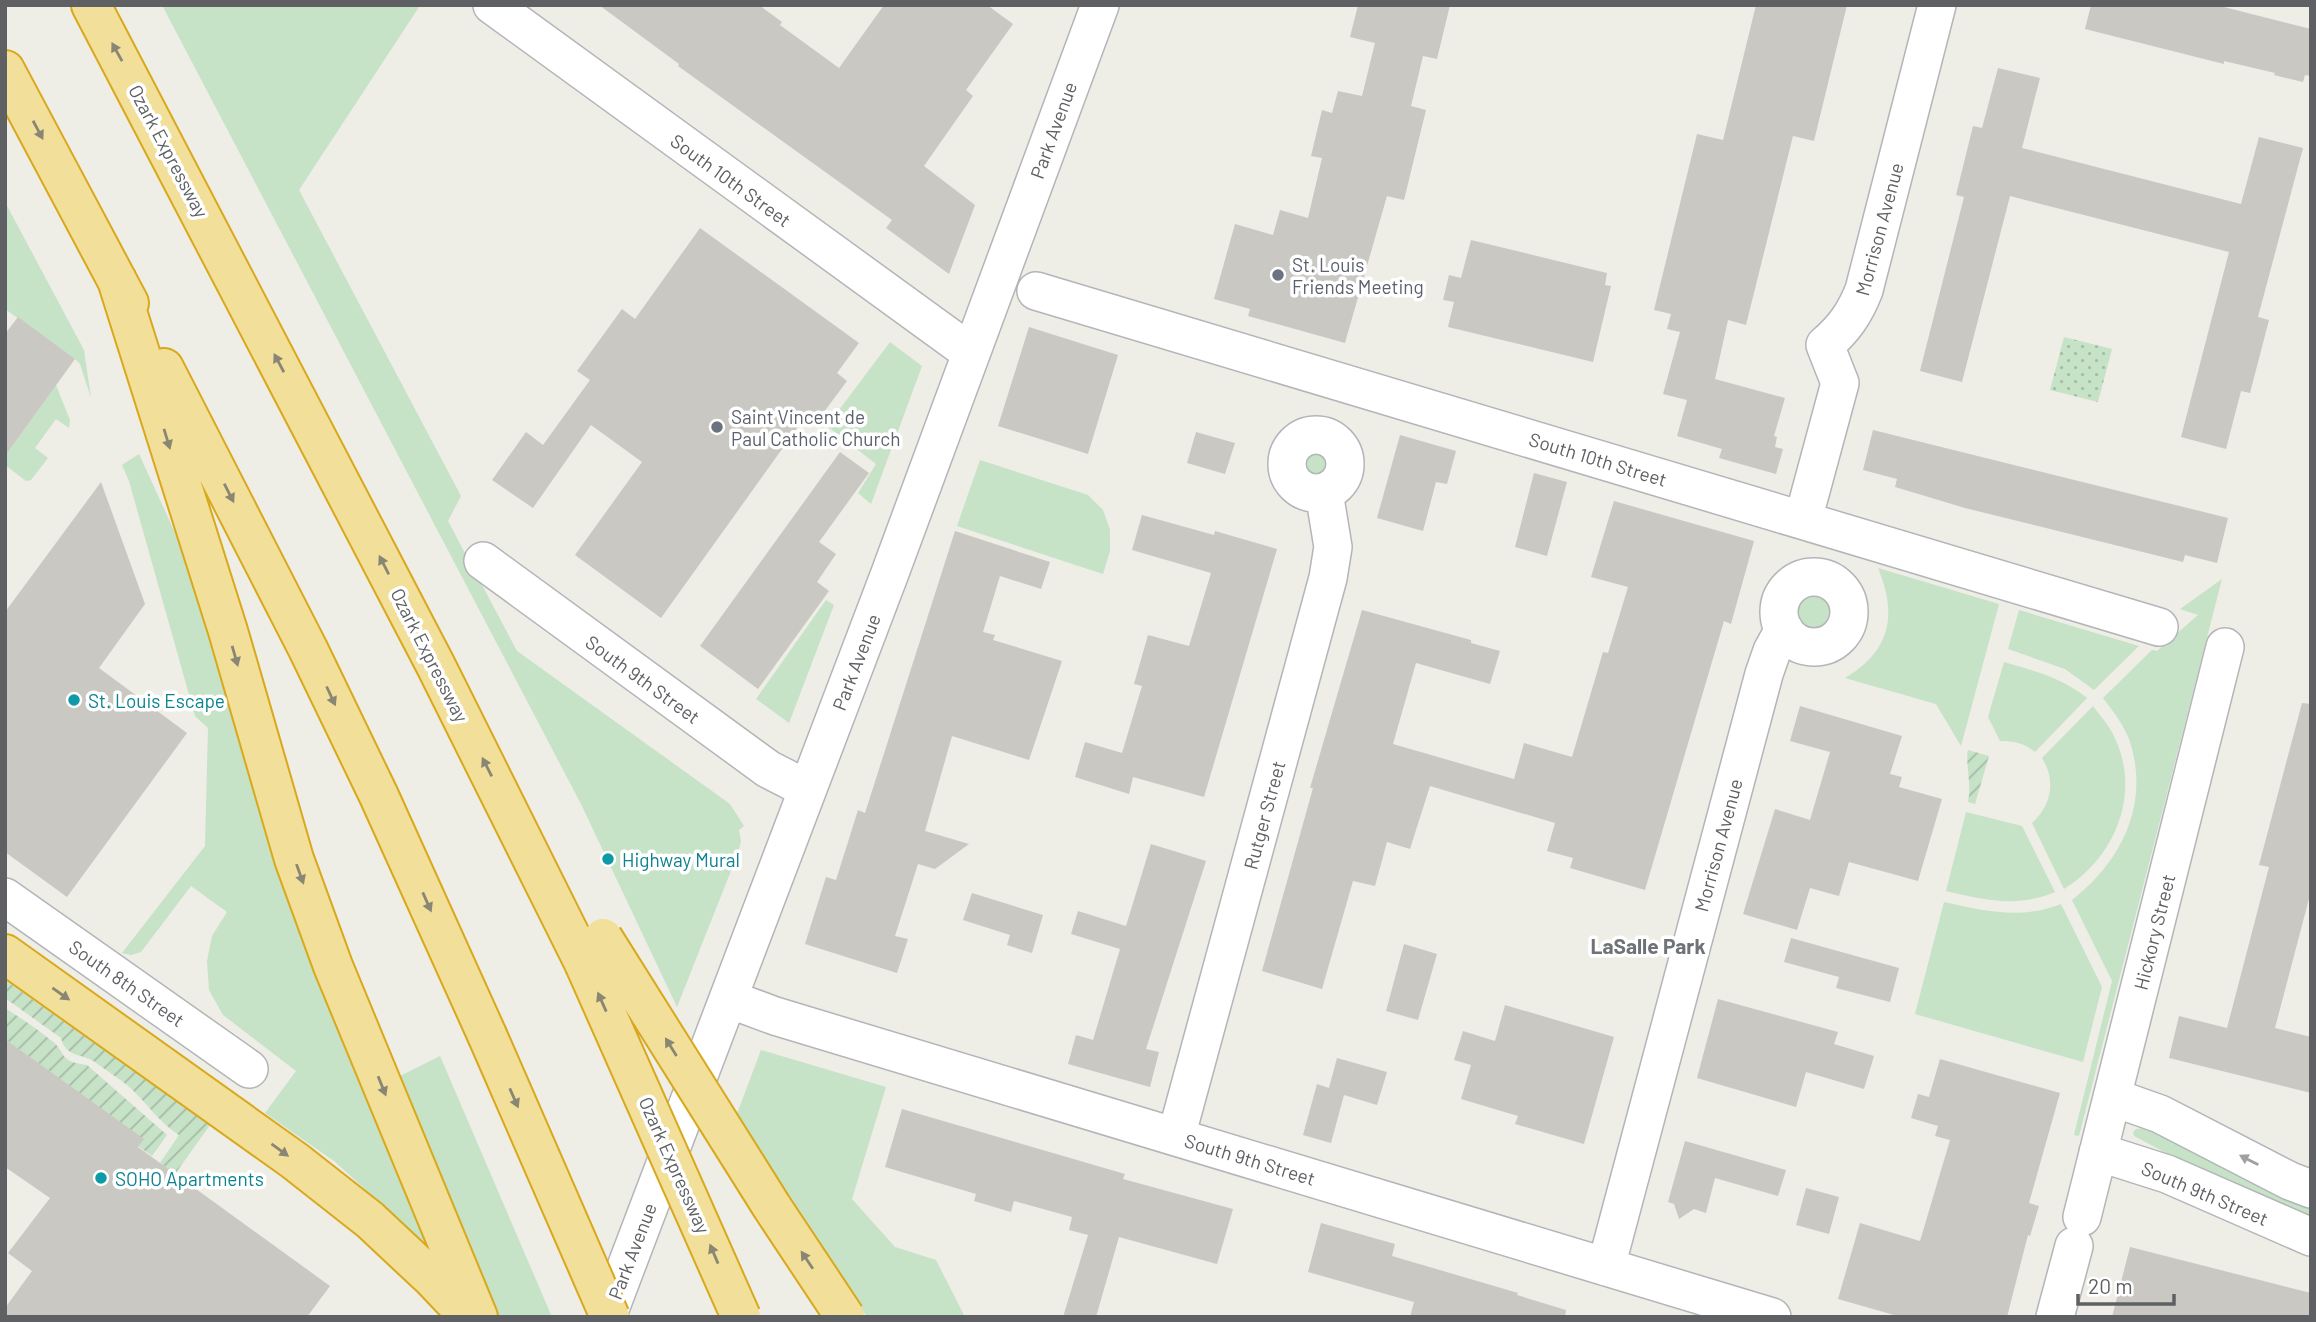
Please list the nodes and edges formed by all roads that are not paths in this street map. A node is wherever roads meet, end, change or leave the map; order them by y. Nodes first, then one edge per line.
1 (91, 5) edge
2 (492, 5) edge
3 (1100, 5) edge
4 (1937, 5) edge
5 (5, 70) edge
6 (117, 280) junction
7 (1036, 291) dead end
8 (971, 353) junction
9 (1324, 492) dead end
10 (1803, 520) junction
11 (483, 561) dead end
12 (2159, 626) dead end
13 (1784, 629) dead end
14 (2225, 647) dead end
15 (807, 789) junction
16 (5, 897) edge
17 (594, 950) junction
18 (5, 954) edge
19 (729, 999) junction
20 (249, 1069) dead end
21 (2112, 1097) junction
22 (1177, 1137) junction
23 (2098, 1152) junction
24 (2311, 1189) edge
25 (2311, 1237) edge
26 (1606, 1267) junction
27 (476, 1313) edge
28 (609, 1317) edge
29 (741, 1317) edge
30 (845, 1317) edge
31 (1772, 1317) edge
32 (2055, 1317) edge

17 -> 1 highway, Ozark Expressway
2 - 8 street, South 10th Street
3 - 8 street, Park Avenue
4 - 10 street, Morrison Avenue
5 -> 6 highway
6 -> 27 highway
6 -> 28 highway, bridge
7 - 10 street, South 10th Street
8 - 15 street, Park Avenue
9 - 22 street, Rutger Street
10 - 12 street, South 10th Street
11 - 15 street, South 9th Street
13 - 26 street, Morrison Avenue
14 - 21 street, Hickory Street
15 - 19 street, Park Avenue
16 - 20 street, South 8th Street
29 -> 17 highway, Ozark Expressway, bridge
30 -> 17 highway, bridge
18 -> 27 highway
19 - 22 street, South 9th Street
19 - 28 street, Park Avenue
21 - 23 street, Hickory Street
24 -> 21 street
22 - 26 street, South 9th Street
23 - 25 street, South 9th Street
23 - 32 street, Hickory Street
26 - 31 street, South 9th Street

